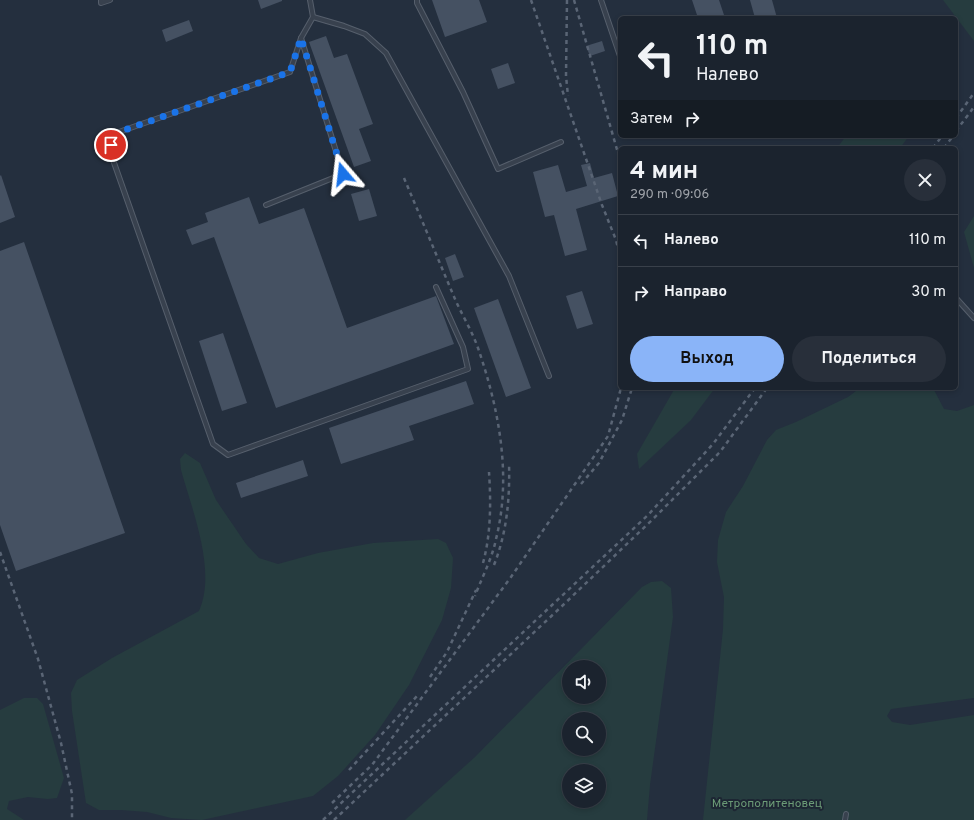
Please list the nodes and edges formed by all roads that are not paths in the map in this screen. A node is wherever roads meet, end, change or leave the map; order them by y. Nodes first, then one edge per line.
1 (100, 0) edge
2 (110, 0) edge
3 (310, 0) edge
4 (417, 0) edge
5 (601, 0) edge
6 (313, 17) junction
7 (301, 38) junction
8 (618, 50) edge
9 (561, 142) dead end
10 (266, 205) dead end
11 (436, 287) dead end
12 (958, 300) edge
13 (974, 318) edge
14 (549, 376) dead end
15 (846, 814) dead end
16 (845, 820) edge

1 - 2 lane
3 - 6 lane
4 - 9 lane
5 - 8 lane
6 - 7 lane
6 - 14 lane
7 - 10 lane
7 - 11 lane
12 - 13 lane
15 - 16 lane

